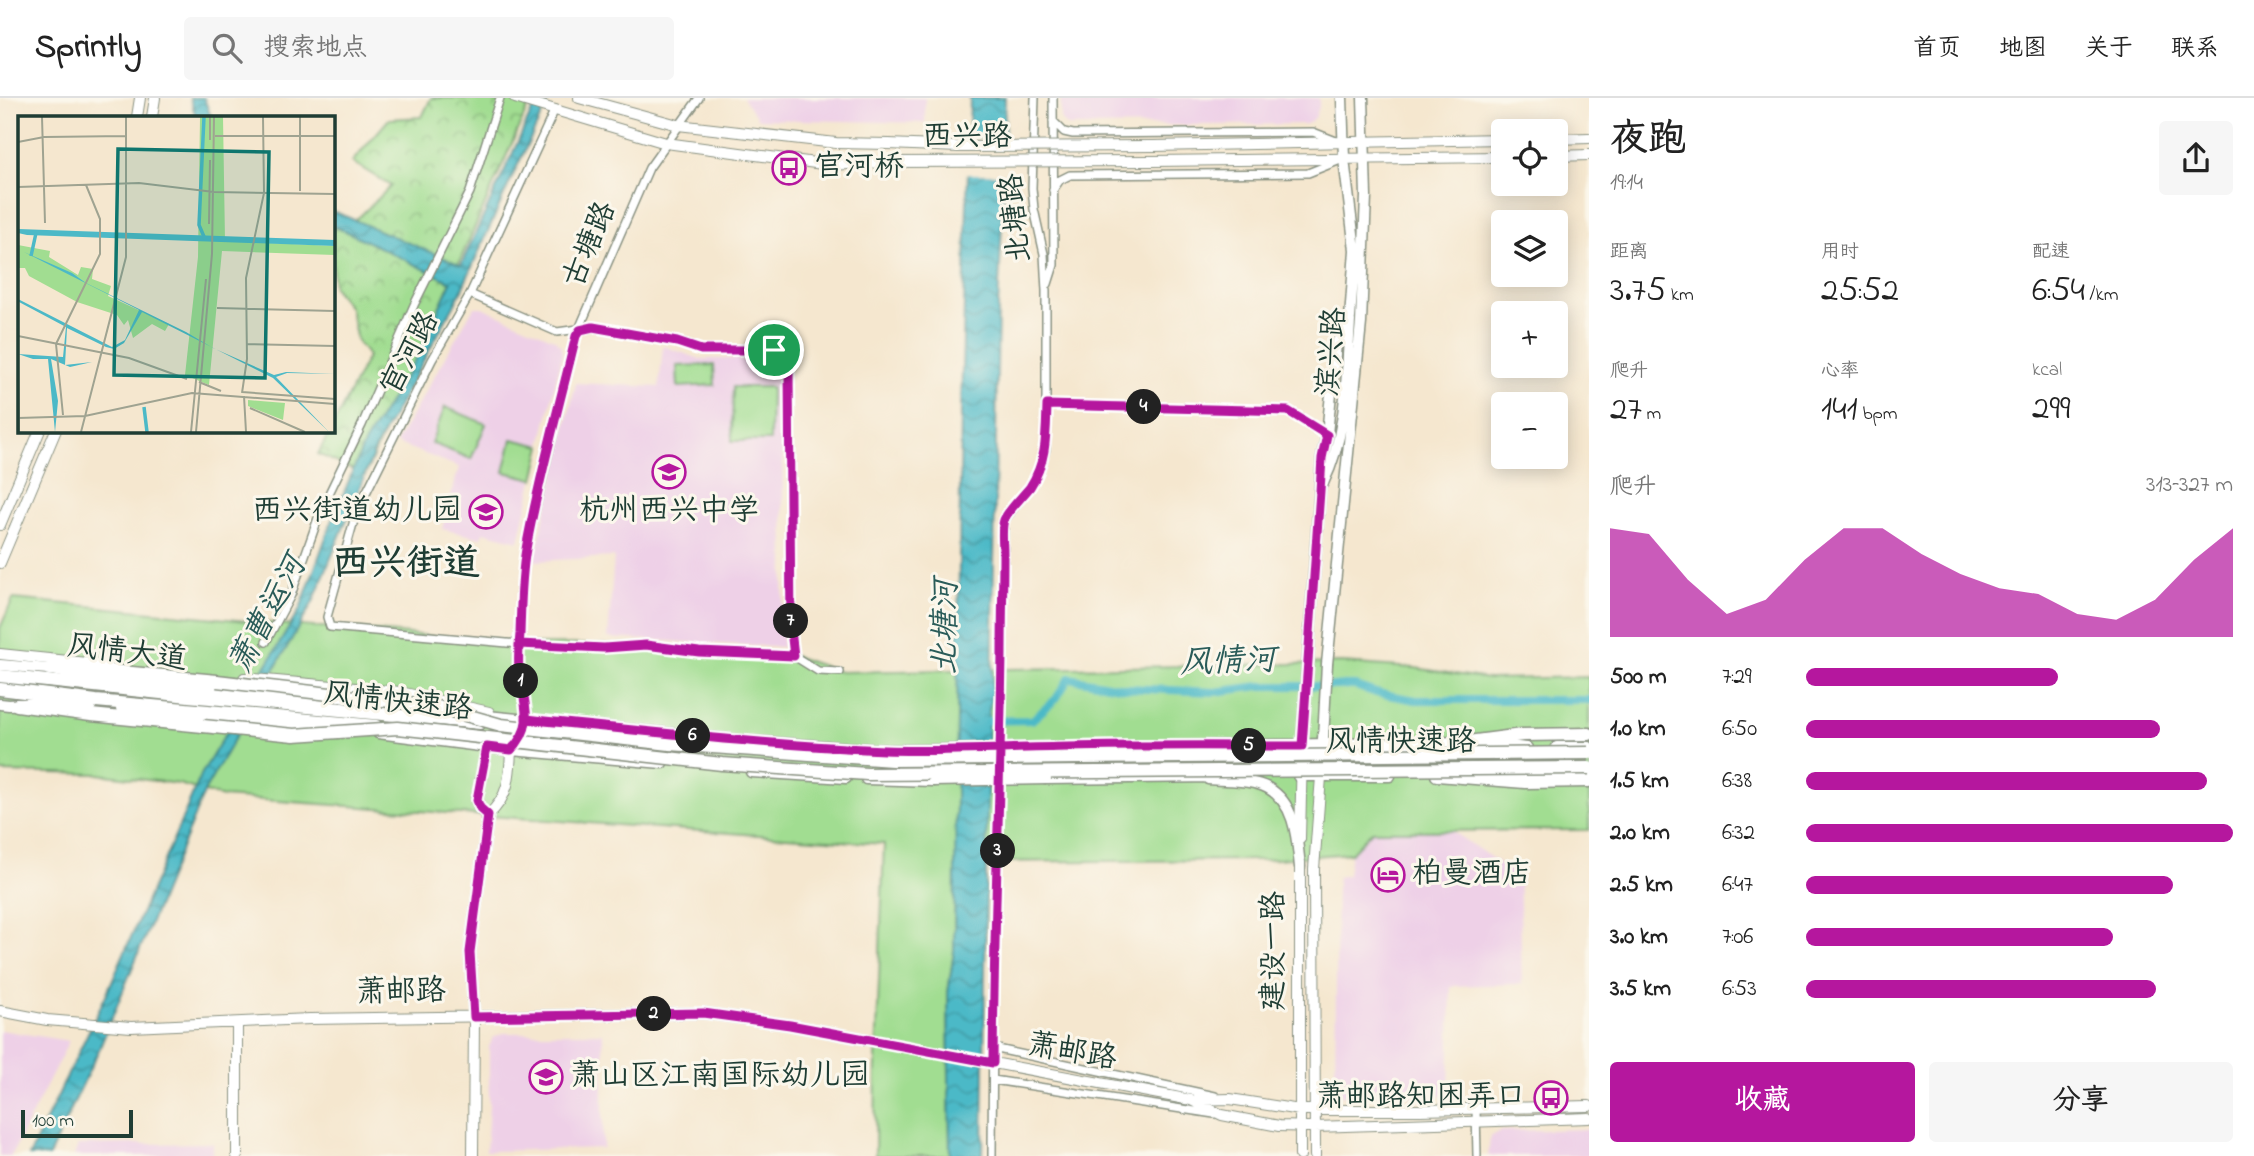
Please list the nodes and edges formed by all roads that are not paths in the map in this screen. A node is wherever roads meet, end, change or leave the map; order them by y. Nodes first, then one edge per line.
1 (140, 98) edge
2 (155, 98) edge
3 (500, 98) edge
4 (579, 98) edge
5 (699, 98) edge
6 (1035, 98) edge
7 (1053, 98) edge
8 (1342, 98) edge
9 (1363, 98) edge
10 (519, 99) edge
11 (553, 108) junction
12 (137, 116) edge
13 (152, 116) edge
14 (1053, 121) junction
15 (678, 125) junction
16 (1589, 138) edge
17 (1491, 139) edge
18 (1568, 139) edge
19 (1364, 142) junction
20 (666, 143) junction
21 (1343, 143) junction
22 (1589, 155) edge
23 (1568, 156) edge
24 (1491, 157) edge
25 (1343, 159) junction
26 (1364, 159) junction
27 (1053, 190) junction
28 (1046, 291) junction
29 (470, 294) junction
30 (1350, 318) junction
31 (580, 330) junction
32 (1047, 405) junction
33 (39, 432) edge
34 (55, 432) edge
35 (1327, 435) junction
36 (1320, 491) junction
37 (0, 525) edge
38 (0, 563) edge
39 (266, 642) dead end
40 (519, 644) junction
41 (0, 652) edge
42 (794, 656) junction
43 (0, 665) edge
44 (49, 668) junction
45 (839, 672) dead end
46 (0, 676) edge
47 (0, 689) edge
48 (0, 704) edge
49 (17, 705) joint
50 (526, 719) junction
51 (504, 720) junction
52 (205, 722) junction
53 (398, 728) junction
54 (1589, 734) edge
55 (1468, 742) junction
56 (1322, 745) junction
57 (1302, 746) junction
58 (487, 747) junction
59 (1589, 747) edge
60 (511, 750) junction
61 (1589, 753) edge
62 (1589, 768) edge
63 (1437, 775) junction
64 (1589, 775) edge
65 (1300, 776) junction
66 (1321, 777) junction
67 (1198, 778) junction
68 (1589, 781) edge
69 (488, 815) junction
70 (1300, 867) junction
71 (0, 1011) edge
72 (474, 1017) junction
73 (237, 1024) junction
74 (993, 1048) junction
75 (993, 1063) junction
76 (993, 1080) junction
77 (1230, 1099) junction
78 (1191, 1100) junction
79 (1589, 1106) edge
80 (1476, 1109) junction
81 (1300, 1110) junction
82 (1315, 1110) junction
83 (1222, 1115) junction
84 (1589, 1118) edge
85 (1477, 1122) junction
86 (1315, 1127) junction
87 (1300, 1128) junction
88 (237, 1156) edge
89 (473, 1156) edge
90 (992, 1156) edge
91 (1300, 1156) edge
92 (1315, 1156) edge
93 (1477, 1156) edge

1 - 12 main road
2 - 13 main road
3 - 39 street
4 - 15 main road, 西兴路
5 - 15 street, 古塘路
6 - 28 street, 北塘路
7 - 14 street, 北塘路
8 - 21 main road, 滨兴路
9 - 19 main road, 滨兴路
10 - 11 main road, 西兴路
11 - 20 main road, 西兴路
11 - 29 street, 官河路
14 - 21 street, 西兴路
14 - 27 street, 北塘路
15 - 20 street, 古塘路
15 - 21 main road, 西兴路, bridge
16 - 18 main road
17 - 19 main road, 西兴路
19 - 21 main road, 西兴路
19 - 26 main road, 滨兴路
20 - 25 main road, 西兴路, bridge
20 - 31 street, 古塘路
21 - 25 main road, 滨兴路
22 - 23 main road
24 - 26 main road, 西兴路
25 - 26 main road, 西兴路
25 - 27 street, 西兴路
25 - 30 main road, 滨兴路
26 - 56 main road, 滨兴路
27 - 28 street, 北塘路
28 - 32 street, 北塘路
29 - 31 street
29 - 40 street, 官河路
30 - 35 main road, 滨兴路
30 - 36 main road
31 - 40 street, 古塘路
31 - 42 street
32 - 35 street
32 - 74 street, 北塘路
33 - 37 main road
34 - 38 main road
35 - 36 main road, 滨兴路
36 - 57 main road, 滨兴路
40 - 42 street
40 - 50 street, 古塘路
41 - 51 main road
42 - 45 street
43 - 44 main road, 风情大道
44 - 51 highway, bridge
44 - 51 main road, 风情大道
46 - 51 highway, 风情快速路, bridge
47 - 53 highway, 风情快速路, bridge
48 - 49 main road
49 - 52 highway
50 - 51 main road, 风情大道
50 - 57 main road, 风情大道, bridge
50 - 60 street
51 - 61 highway, 风情快速路, bridge
52 - 53 highway, bridge
52 - 58 main road
53 - 62 highway, 风情快速路, bridge
54 - 55 highway
55 - 56 main road, 风情大道
55 - 59 main road, 风情大道
56 - 57 main road, 风情大道
56 - 66 main road, 滨兴路
57 - 65 main road, 建设一路
58 - 60 main road
58 - 69 main road
60 - 67 main road, bridge
60 - 69 main road
63 - 64 main road
63 - 66 main road
63 - 68 highway
65 - 66 main road
65 - 67 main road
65 - 70 main road, 建设一路
66 - 82 main road, 建设一路
67 - 70 main road
69 - 72 main road
70 - 81 main road, 建设一路
71 - 73 main road, 萧邮路
72 - 73 main road, 萧邮路
72 - 75 main road, 萧邮路
72 - 89 main road
73 - 88 main road
74 - 75 street
74 - 77 street
75 - 76 street
75 - 78 main road, 萧邮路
76 - 83 street
76 - 90 street
77 - 78 main road
77 - 81 main road
78 - 83 main road, 萧邮路
79 - 80 main road
80 - 82 main road
80 - 85 street
81 - 82 main road
81 - 87 main road, 建设一路
82 - 86 main road, 建设一路
83 - 87 main road, 萧邮路
84 - 85 main road, 萧邮路
85 - 86 main road, 萧邮路
85 - 93 street
86 - 87 main road, 萧邮路
86 - 92 main road, 建设一路
87 - 91 main road, 建设一路

